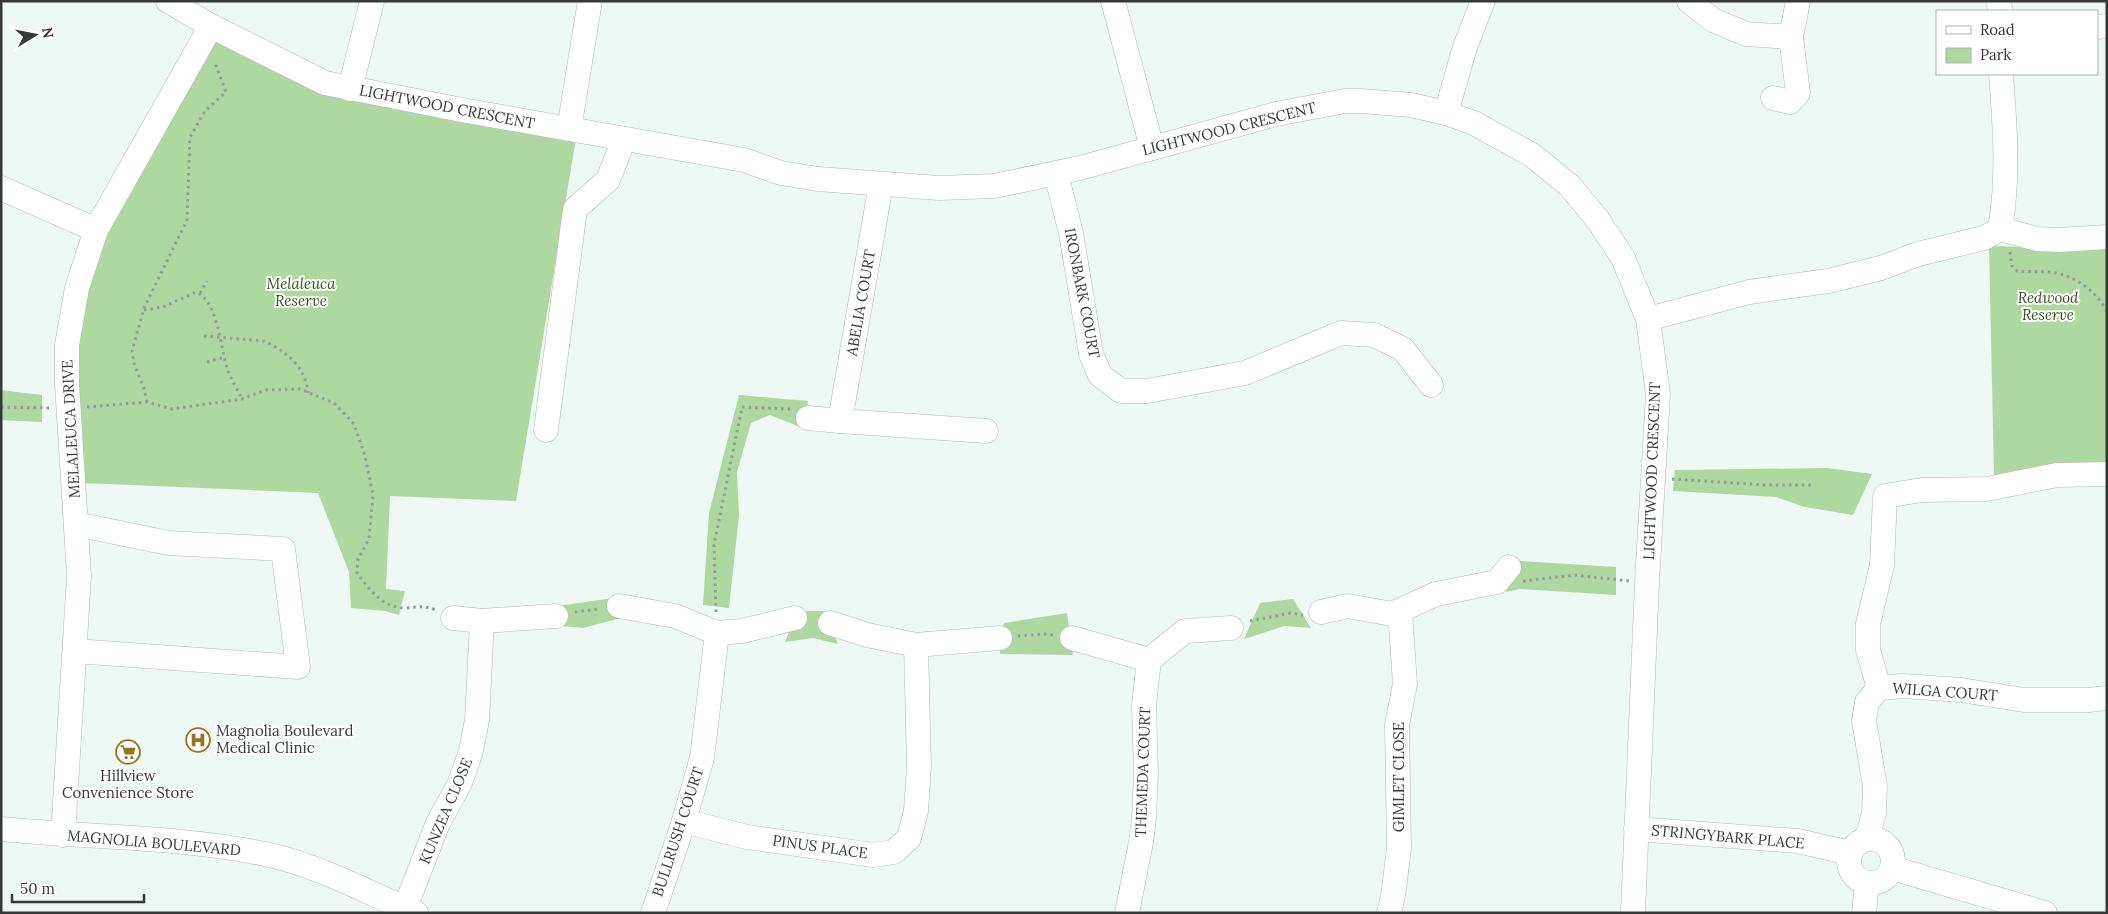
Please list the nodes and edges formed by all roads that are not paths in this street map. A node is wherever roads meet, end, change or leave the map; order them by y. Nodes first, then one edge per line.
1 (168, 1) edge
2 (372, 1) edge
3 (590, 1) edge
4 (1113, 1) edge
5 (1483, 1) edge
6 (1690, 1) edge
7 (1798, 1) edge
8 (211, 26) junction
9 (1791, 37) junction
10 (2001, 75) edge
11 (350, 89) junction
12 (1773, 98) dead end
13 (1446, 113) junction
14 (569, 129) junction
15 (624, 139) junction
16 (1152, 148) junction
17 (1056, 174) junction
18 (875, 183) junction
19 (1, 188) edge
20 (2000, 229) junction
21 (96, 230) junction
22 (2107, 237) edge
23 (1648, 319) junction
24 (1431, 385) dead end
25 (808, 418) road end
26 (840, 421) junction
27 (546, 430) dead end
28 (986, 431) dead end
29 (2107, 474) edge
30 (76, 524) junction
31 (1503, 574) road end
32 (619, 606) road end
33 (1400, 611) junction
34 (1321, 612) road end
35 (556, 616) road end
36 (453, 618) road end
37 (795, 618) dead end
38 (482, 620) junction
39 (830, 623) dead end
40 (1231, 628) road end
41 (717, 633) junction
42 (1000, 638) road end
43 (1072, 638) road end
44 (916, 645) junction
45 (75, 651) junction
46 (1149, 660) junction
47 (1879, 688) junction
48 (2107, 698) edge
49 (684, 821) junction
50 (1, 829) edge
51 (1636, 829) junction
52 (63, 835) junction
53 (1858, 846) junction
54 (1892, 868) junction
55 (1867, 883) junction
56 (410, 911) edge
57 (653, 913) edge
58 (1127, 913) edge
59 (1389, 913) edge
60 (1633, 913) edge
61 (1864, 913) edge
62 (2045, 913) edge

1 - 8 street, LIGHTWOOD CRESCENT
2 - 11 street
3 - 14 street
4 - 16 street
5 - 13 street
6 - 9 street
7 - 9 street
8 - 11 street, LIGHTWOOD CRESCENT
8 - 21 street, MELALEUCA DRIVE
9 - 12 street
10 - 20 street
11 - 14 street, LIGHTWOOD CRESCENT
13 - 16 street, LIGHTWOOD CRESCENT
13 - 23 street, LIGHTWOOD CRESCENT
14 - 15 street, LIGHTWOOD CRESCENT
15 - 18 street, LIGHTWOOD CRESCENT
15 - 27 street
16 - 17 street, LIGHTWOOD CRESCENT
17 - 18 street, LIGHTWOOD CRESCENT
17 - 24 street, IRONBARK COURT
18 - 26 street, ABELIA COURT
19 - 21 street
20 - 22 street
20 - 23 street
21 - 30 street, MELALEUCA DRIVE
23 - 51 street, LIGHTWOOD CRESCENT
25 - 26 street
26 - 28 street
29 - 47 street
30 - 45 street, MELALEUCA DRIVE
30 - 45 street
31 - 33 street
32 - 41 street
33 - 34 street
33 - 59 street, GIMLET CLOSE
35 - 38 street
36 - 38 street
37 - 41 street
38 - 56 street, KUNZEA CLOSE
39 - 44 street
40 - 46 street
41 - 49 street, BULLRUSH COURT
42 - 44 street
43 - 46 street
44 - 49 street, PINUS PLACE
45 - 52 street, MELALEUCA DRIVE
46 - 58 street, THEMEDA COURT
47 - 48 street, WILGA COURT
47 - 53 street, WILGA COURT
49 - 57 street, BULLRUSH COURT
50 - 52 street, MAGNOLIA BOULEVARD
51 - 53 street, STRINGYBARK PLACE
51 - 60 street, LIGHTWOOD CRESCENT
52 - 56 street, MAGNOLIA BOULEVARD
53 - 54 street
53 - 55 street
54 - 55 street
54 - 62 street
55 - 61 street

